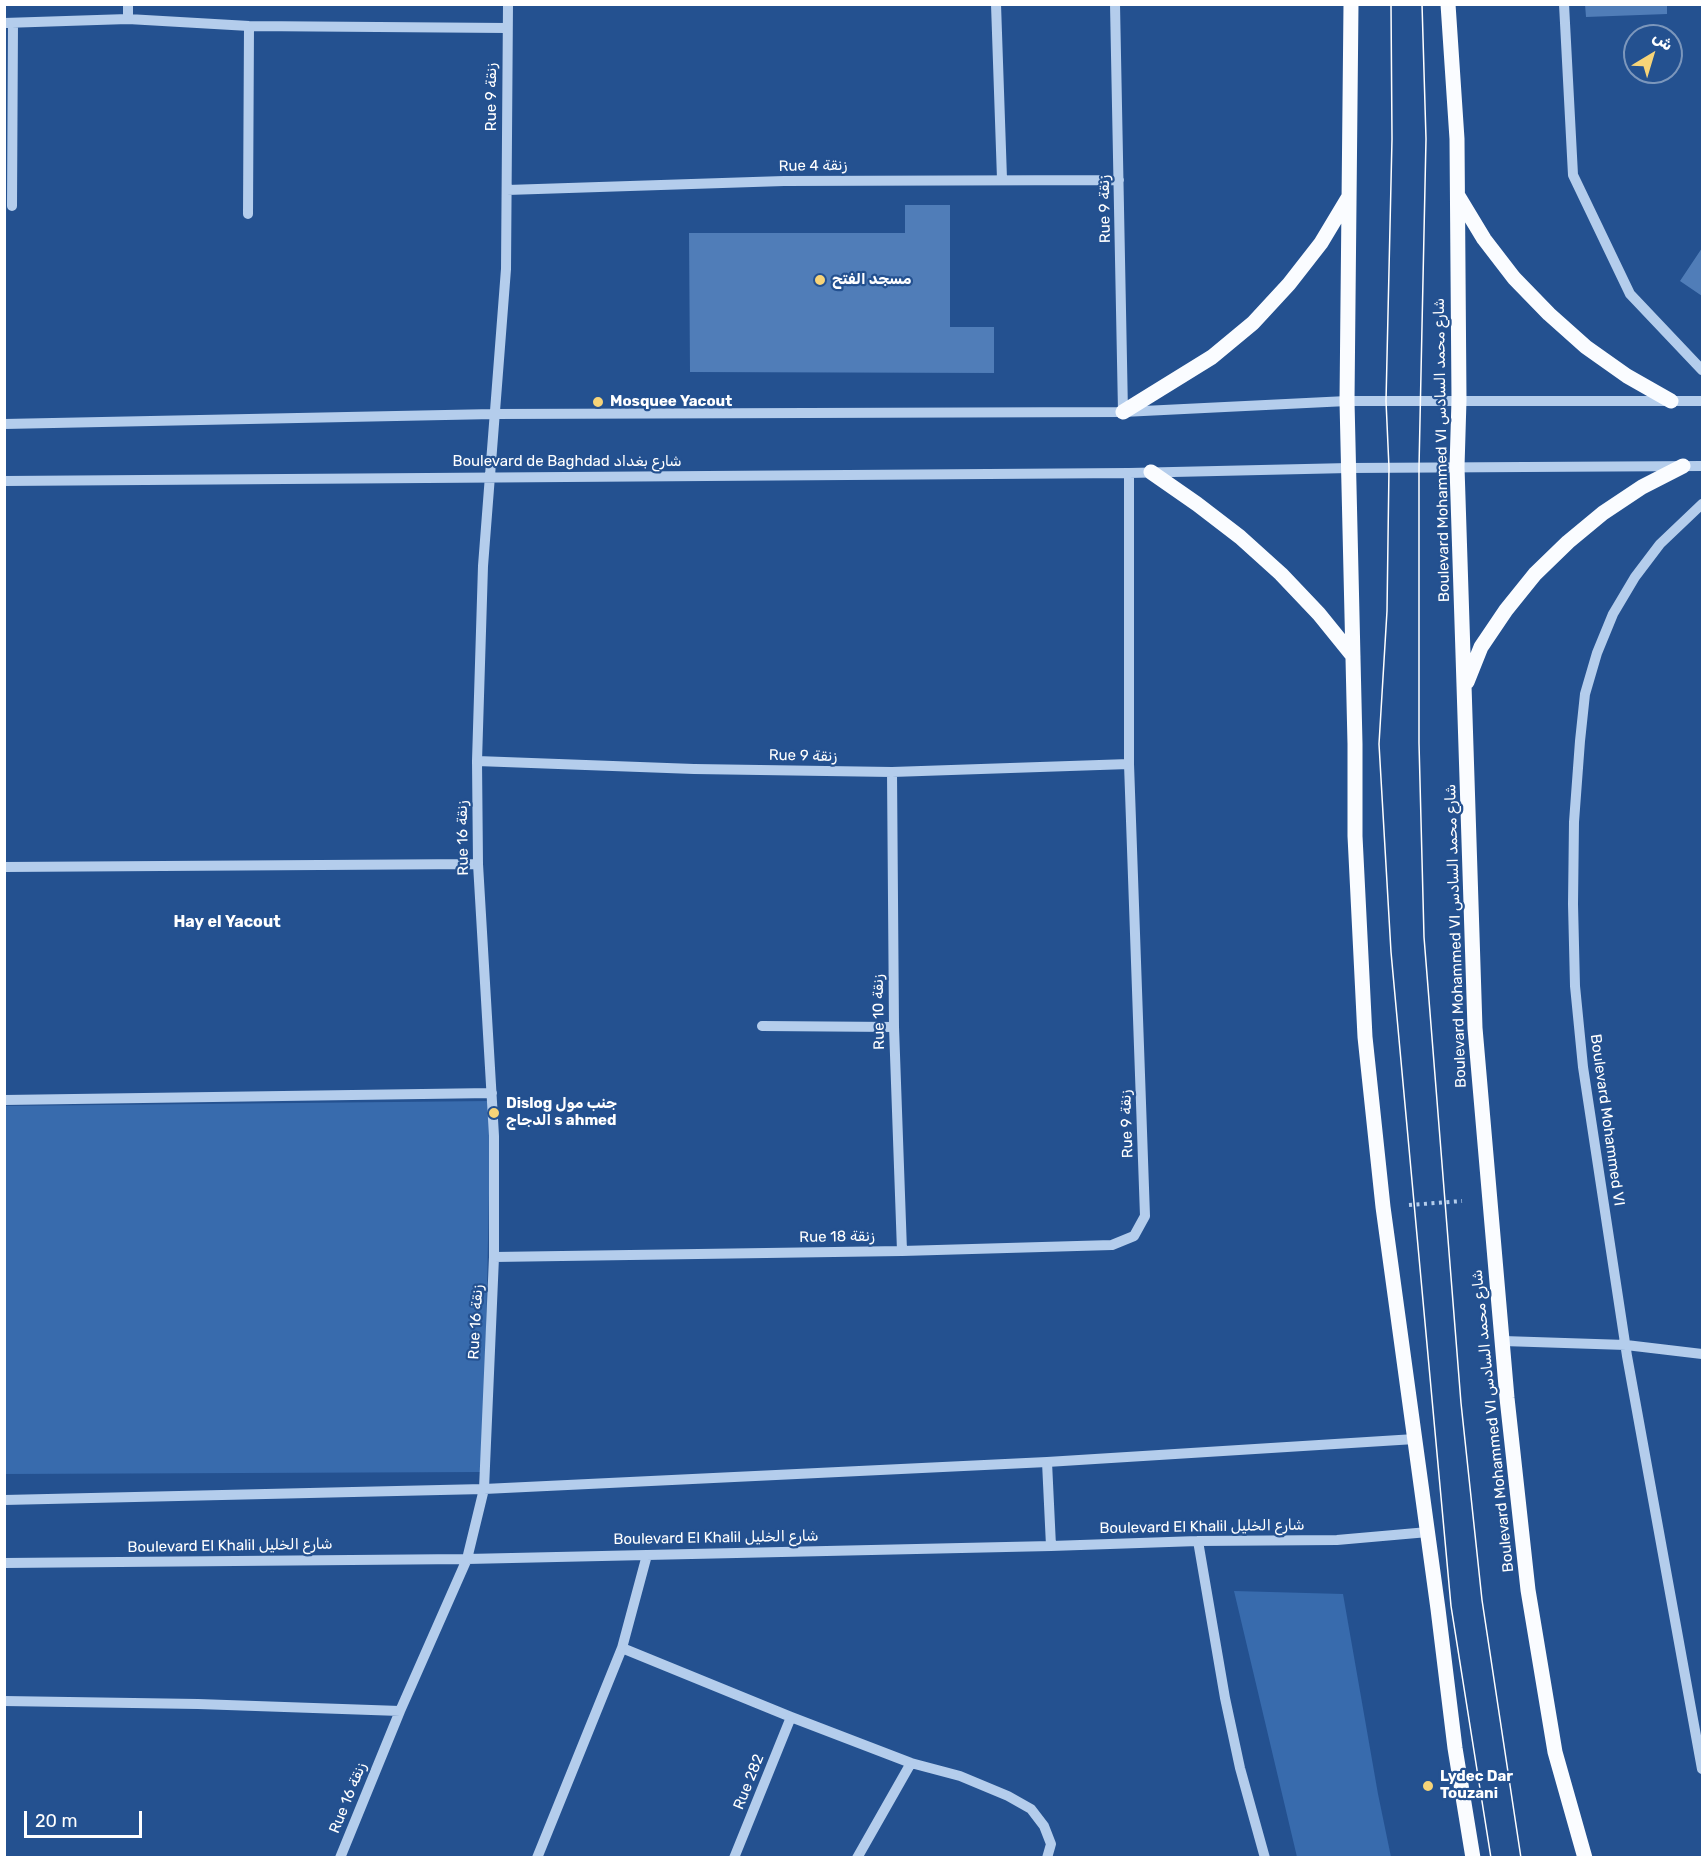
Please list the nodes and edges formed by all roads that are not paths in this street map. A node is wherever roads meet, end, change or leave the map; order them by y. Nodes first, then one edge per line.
1 (128, 4) edge
2 (508, 4) edge
3 (996, 4) edge
4 (1115, 4) edge
5 (1351, 4) edge
6 (1449, 4) edge
7 (1564, 4) edge
8 (128, 19) junction
9 (9, 23) edge
10 (249, 26) junction
11 (507, 28) junction
12 (1002, 180) junction
13 (1119, 180) junction
14 (507, 190) junction
15 (1457, 196) junction
16 (1348, 198) junction
17 (12, 206) dead end
18 (248, 214) dead end
19 (1702, 369) edge
20 (1459, 400) junction
21 (1347, 401) junction
22 (1671, 401) junction
23 (1702, 401) edge
24 (1123, 412) junction
25 (494, 414) junction
26 (4, 424) edge
27 (1683, 466) junction
28 (1702, 466) edge
29 (1457, 467) junction
30 (1349, 468) junction
31 (1151, 472) junction
32 (1129, 473) junction
33 (489, 477) junction
34 (4, 481) edge
35 (1702, 504) edge
36 (1353, 656) junction
37 (1465, 687) junction
38 (477, 761) junction
39 (1129, 764) junction
40 (892, 772) junction
41 (478, 864) junction
42 (4, 867) edge
43 (762, 1026) dead end
44 (894, 1027) junction
45 (492, 1093) junction
46 (4, 1100) edge
47 (1145, 1194) joint
48 (902, 1251) junction
49 (494, 1257) junction
50 (1503, 1341) junction
51 (1626, 1345) junction
52 (1702, 1354) edge
53 (1415, 1438) junction
54 (1047, 1462) junction
55 (484, 1490) junction
56 (4, 1500) edge
57 (1428, 1532) junction
58 (1198, 1541) junction
59 (1051, 1546) junction
60 (647, 1555) junction
61 (467, 1559) junction
62 (4, 1563) edge
63 (622, 1647) junction
64 (4, 1701) edge
65 (400, 1711) junction
66 (791, 1717) junction
67 (911, 1763) junction
68 (1702, 1769) edge
69 (340, 1857) edge
70 (537, 1857) edge
71 (734, 1857) edge
72 (858, 1857) edge
73 (1047, 1857) edge
74 (1265, 1857) edge
75 (1473, 1857) edge
76 (1585, 1857) edge

1 - 8 street
2 - 11 street, Rue 9 زنقة
3 - 12 street
4 - 13 street, Rue 9 زنقة
5 - 16 main road
6 - 15 main road, Boulevard Mohammed VI شارع محمد السادس
7 - 19 street
8 - 9 street
8 - 10 street
9 - 17 street
10 - 11 street
10 - 18 street
11 - 14 street, Rue 9 زنقة
12 - 13 street, Rue 4 زنقة
12 - 14 street, Rue 4 زنقة
13 - 24 street, Rue 9 زنقة
14 - 25 street, Rue 9 زنقة
15 - 20 main road, Boulevard Mohammed VI شارع محمد السادس
15 - 22 main road
16 - 21 main road
16 - 24 main road
20 - 21 street
20 - 22 street
20 - 29 main road, Boulevard Mohammed VI شارع محمد السادس
21 - 24 street
21 - 30 main road
22 - 23 street
24 - 25 street
25 - 26 street
25 - 33 street, Rue 9 زنقة
27 - 28 street, Boulevard de Baghdad شارع بغداد
27 - 29 street, Boulevard de Baghdad شارع بغداد
27 - 37 main road
29 - 30 street, Boulevard de Baghdad شارع بغداد
29 - 37 main road, Boulevard Mohammed VI شارع محمد السادس
30 - 31 street, Boulevard de Baghdad شارع بغداد
30 - 36 main road
31 - 32 street, Boulevard de Baghdad شارع بغداد
31 - 36 main road
32 - 33 street, Boulevard de Baghdad شارع بغداد
32 - 39 street, Rue 9 زنقة
33 - 34 street, Boulevard de Baghdad شارع بغداد
33 - 38 street, Rue 16 زنقة
35 - 51 street, Boulevard Mohammed VI
36 - 53 main road
37 - 50 main road, Boulevard Mohammed VI شارع محمد السادس
38 - 40 street, Rue 9 زنقة
38 - 41 street, Rue 16 زنقة
39 - 40 street, Rue 9 زنقة
39 - 47 street, Rue 9 زنقة
40 - 44 street, Rue 10 زنقة
41 - 42 street
41 - 45 street, Rue 16 زنقة
43 - 44 street
44 - 48 street, Rue 10 زنقة
45 - 46 street
45 - 49 street, Rue 16 زنقة
47 - 48 street, Rue 18 زنقة
48 - 49 street, Rue 18 زنقة
49 - 55 street, Rue 16 زنقة
50 - 51 street
50 - 76 main road, Boulevard Mohammed VI شارع محمد السادس
51 - 52 street
51 - 68 street, Boulevard Mohammed VI
53 - 54 street
53 - 57 main road
54 - 55 street
54 - 59 street
55 - 56 street
55 - 61 street, Rue 16 زنقة
57 - 58 street, Boulevard El Khalil شارع الخليل
57 - 75 main road
58 - 59 street, Boulevard El Khalil شارع الخليل
58 - 74 street
59 - 60 street, Boulevard El Khalil شارع الخليل
60 - 61 street, Boulevard El Khalil شارع الخليل
60 - 63 street
61 - 62 street, Boulevard El Khalil شارع الخليل
61 - 65 street, Rue 16 زنقة
63 - 66 street
63 - 70 street
64 - 65 street
65 - 69 street, Rue 16 زنقة
66 - 67 street
66 - 71 street, Rue 282
67 - 72 street
67 - 73 street

